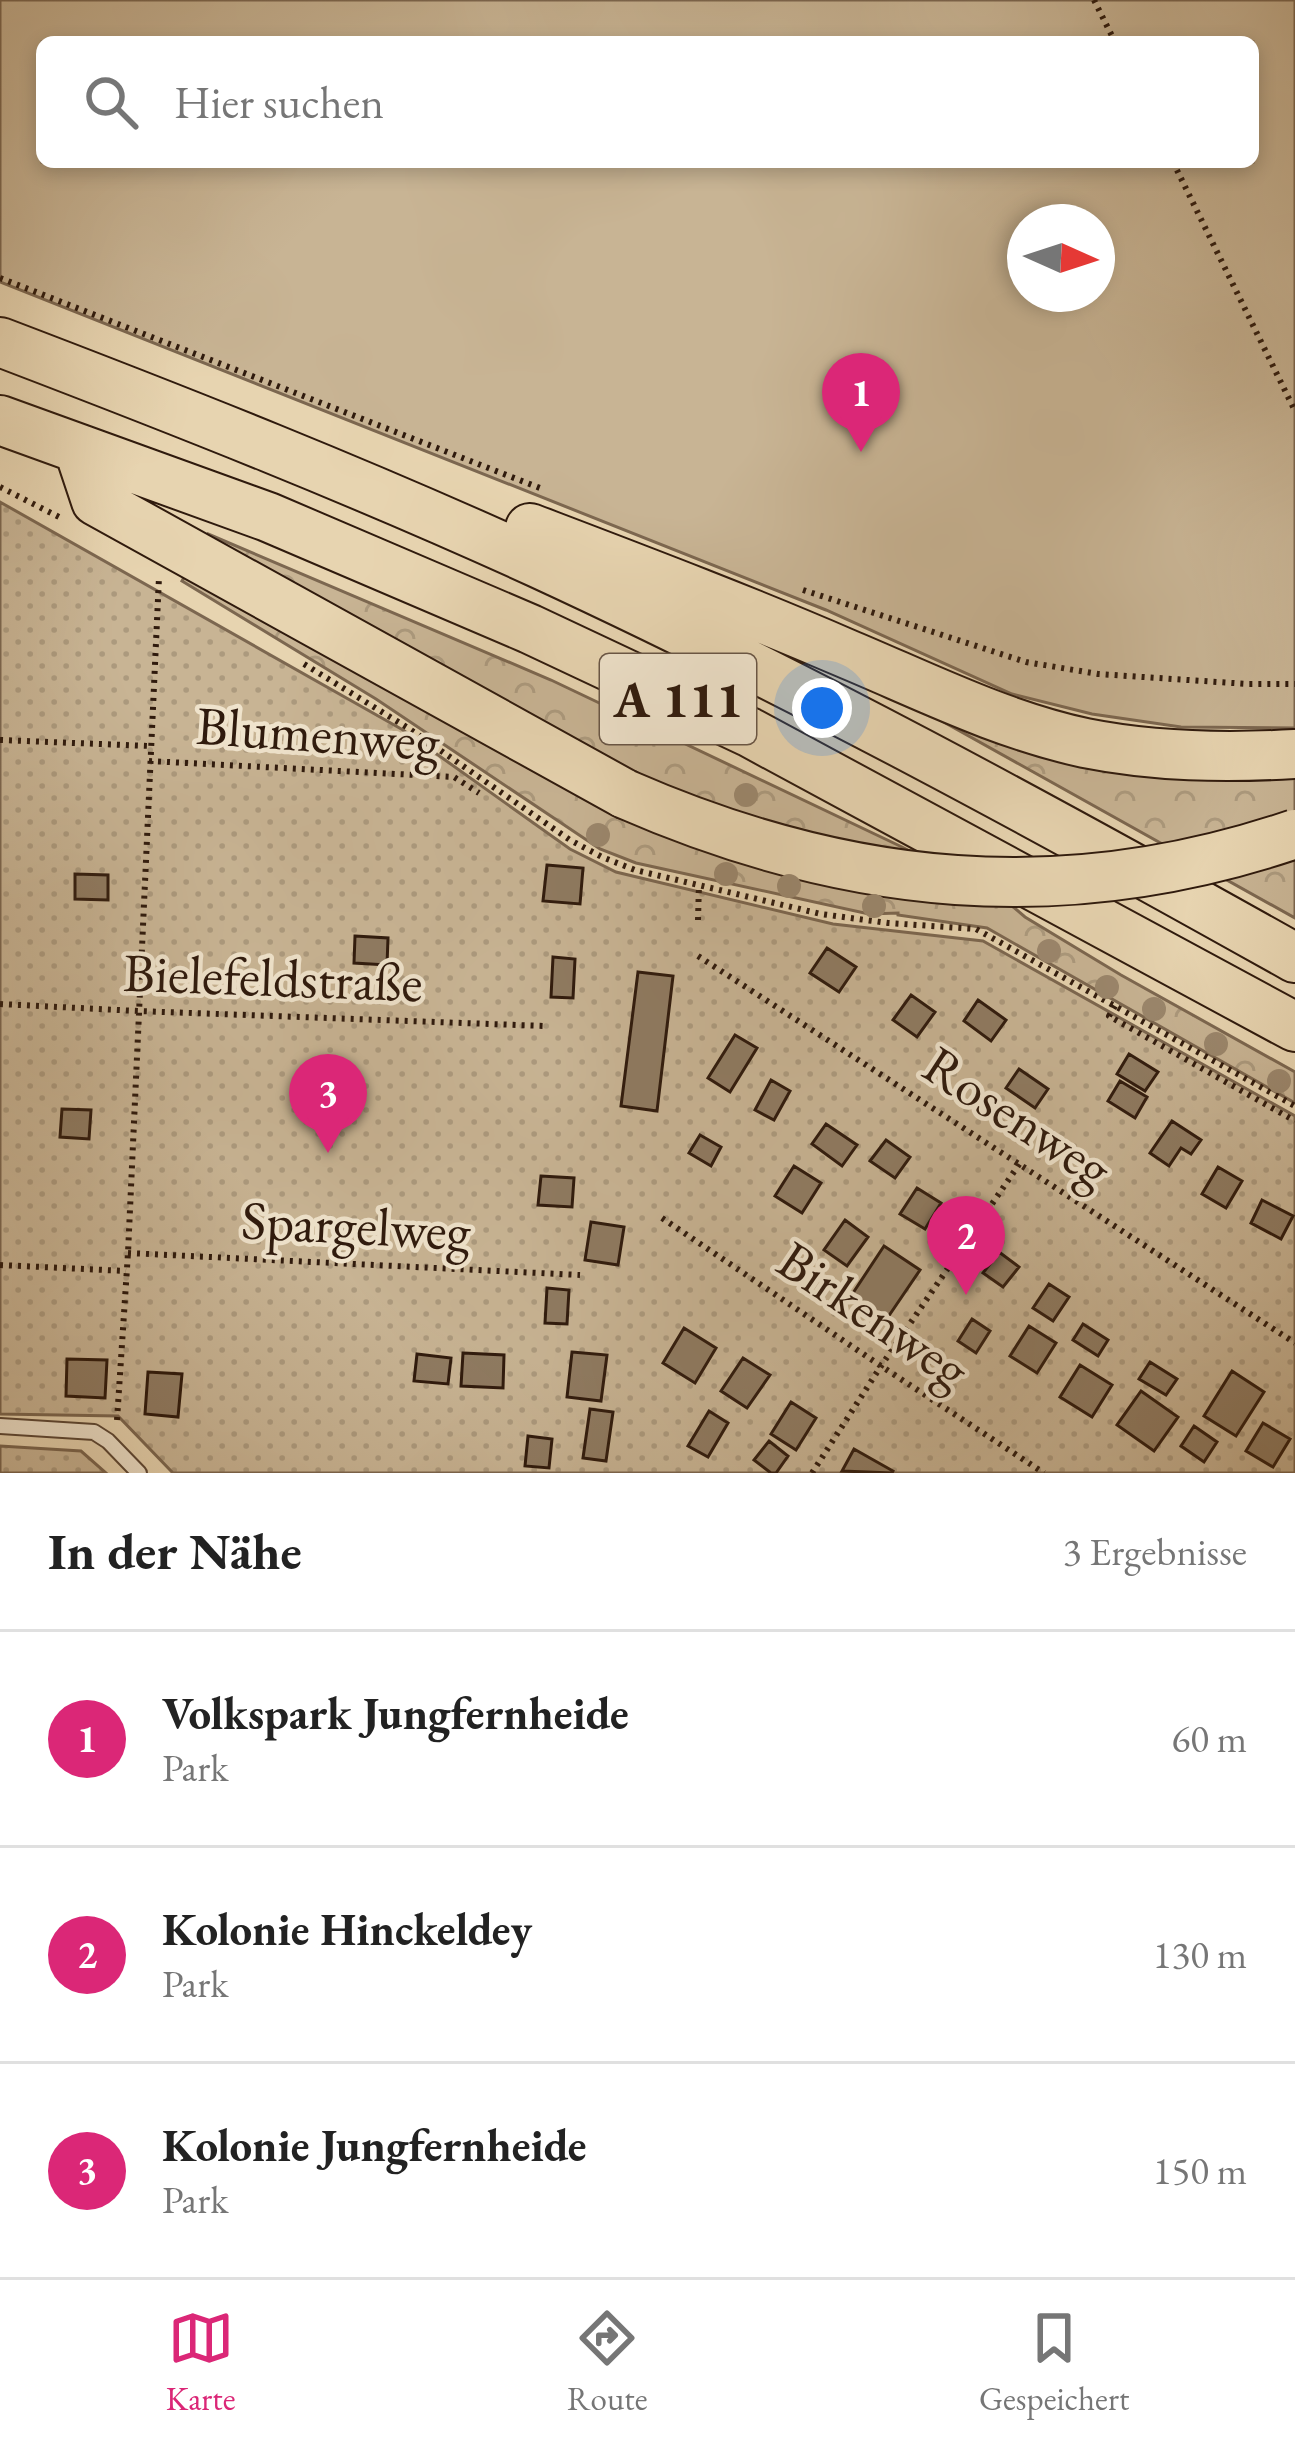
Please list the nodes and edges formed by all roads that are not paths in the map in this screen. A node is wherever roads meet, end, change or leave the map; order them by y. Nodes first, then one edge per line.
1 (0, 342) edge
2 (0, 420) edge
3 (257, 440) junction
4 (79, 450) junction
5 (1295, 754) edge
6 (1295, 834) edge
7 (1295, 958) edge
8 (1295, 1027) edge
9 (0, 1426) edge
10 (139, 1473) edge

1 - 3 highway, A 111
2 - 4 highway, A 111
3 - 5 highway
3 - 7 highway, A 111
4 - 6 highway, bridge
4 - 8 highway, A 111
9 - 10 lane

